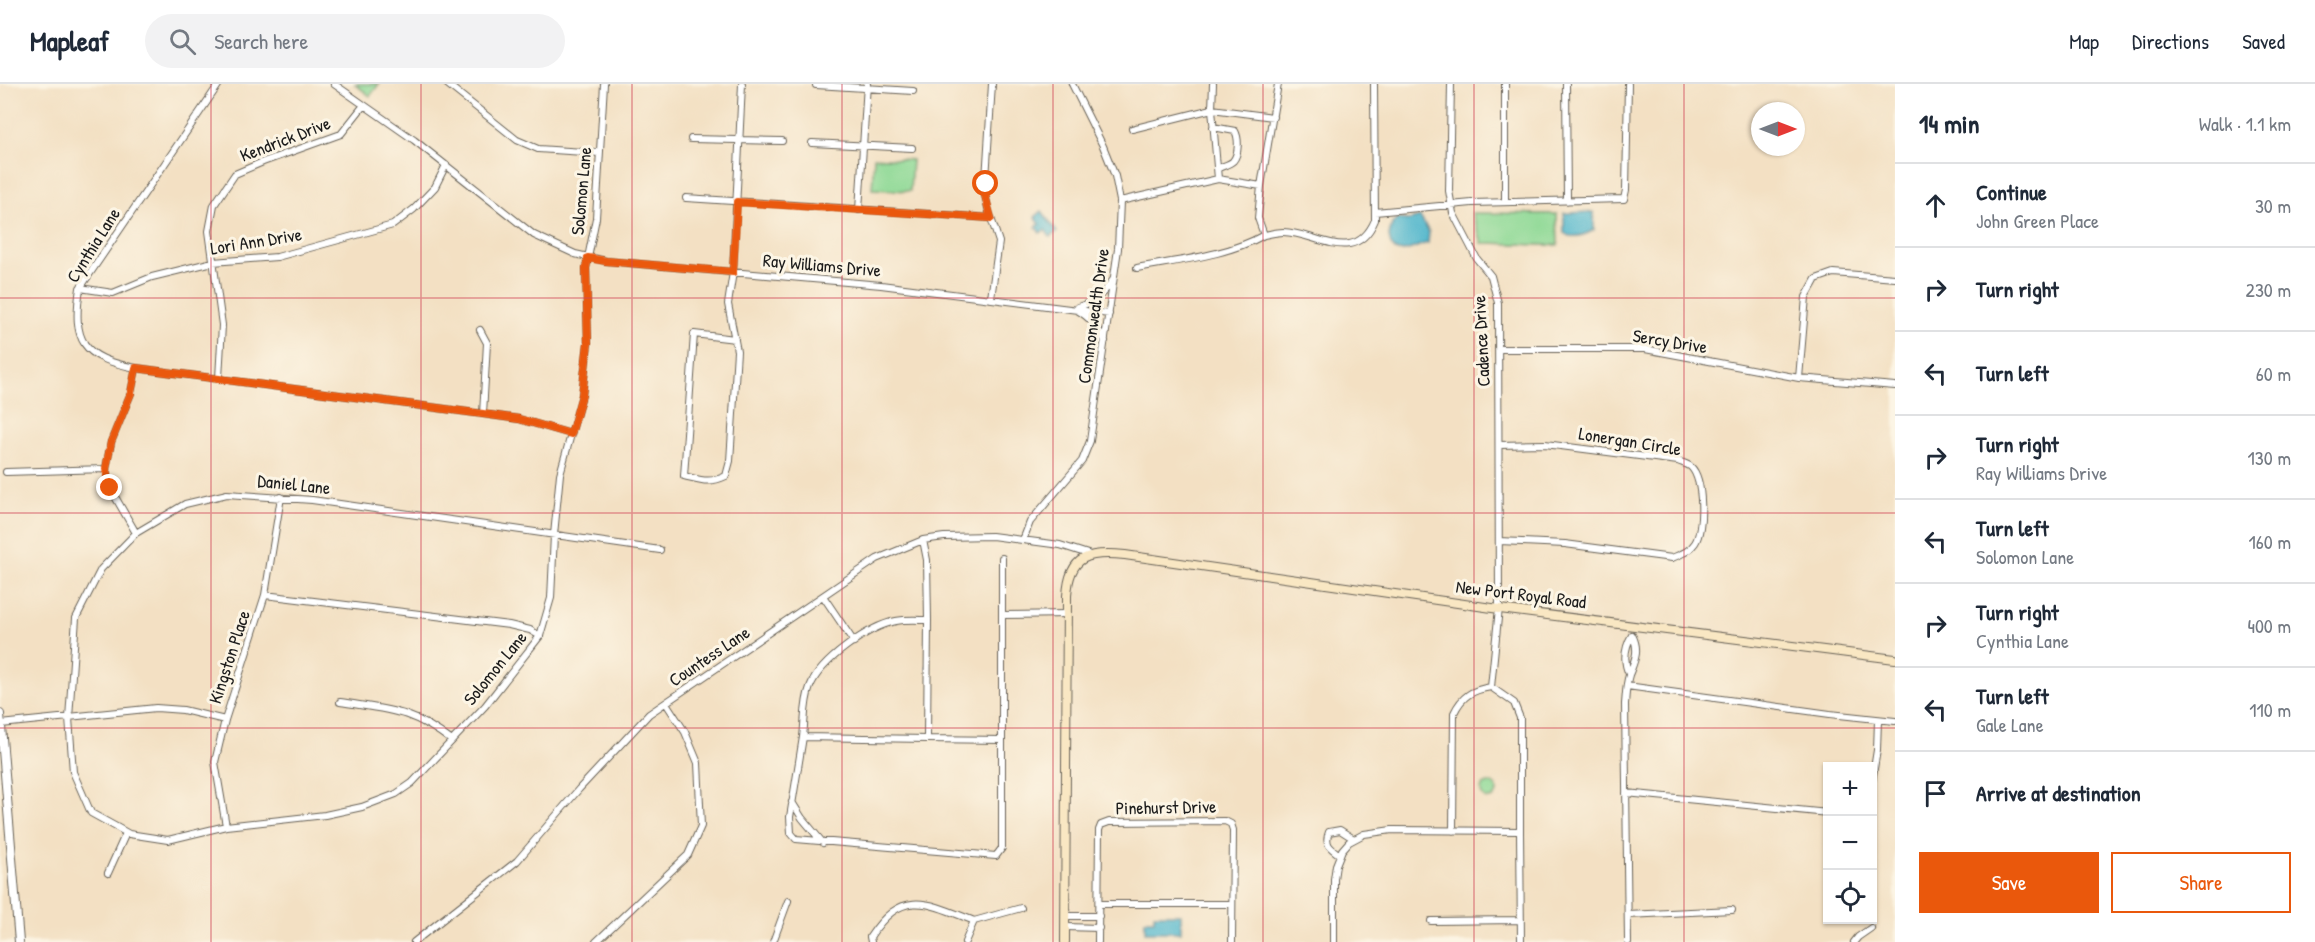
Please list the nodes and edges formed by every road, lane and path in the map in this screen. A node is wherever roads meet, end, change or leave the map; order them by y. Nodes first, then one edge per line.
1 (219, 84) edge
2 (334, 84) edge
3 (447, 84) edge
4 (604, 84) edge
5 (742, 84) edge
6 (992, 84) edge
7 (1072, 84) edge
8 (1213, 84) edge
9 (1278, 84) edge
10 (1374, 84) edge
11 (1451, 84) edge
12 (1505, 84) edge
13 (1566, 84) edge
14 (1628, 84) edge
15 (816, 85) edge
16 (866, 86) edge
17 (913, 91) dead end
18 (364, 105) junction
19 (1212, 109) junction
20 (1273, 117) junction
21 (1213, 126) junction
22 (1132, 129) dead end
23 (691, 139) dead end
24 (740, 140) junction
25 (782, 141) dead end
26 (812, 143) dead end
27 (863, 146) junction
28 (912, 148) dead end
29 (599, 153) junction
30 (446, 165) junction
31 (1219, 168) junction
32 (1218, 179) junction
33 (1262, 186) junction
34 (686, 198) dead end
35 (1120, 201) junction
36 (1567, 201) junction
37 (737, 202) junction
38 (1505, 202) junction
39 (1451, 205) junction
40 (859, 210) junction
41 (1375, 212) junction
42 (991, 218) junction
43 (1264, 235) junction
44 (588, 258) junction
45 (213, 262) junction
46 (1137, 268) dead end
47 (733, 272) junction
48 (1895, 278) edge
49 (1114, 279) junction
50 (80, 288) junction
51 (991, 298) junction
52 (1074, 309) junction
53 (1109, 314) junction
54 (480, 330) dead end
55 (735, 339) junction
56 (1105, 341) junction
57 (1499, 349) junction
58 (136, 368) junction
59 (219, 378) junction
60 (1799, 378) junction
61 (1895, 386) edge
62 (483, 414) junction
63 (571, 434) junction
64 (1499, 445) junction
65 (106, 469) junction
66 (6, 472) dead end
67 (281, 497) junction
68 (136, 532) junction
69 (554, 535) junction
70 (923, 540) junction
71 (1023, 540) junction
72 (1499, 542) junction
73 (660, 550) dead end
74 (1088, 554) junction
75 (1002, 558) dead end
76 (265, 595) junction
77 (823, 596) junction
78 (1499, 608) junction
79 (1067, 614) junction
80 (1002, 615) junction
81 (928, 620) junction
82 (1633, 630) junction
83 (540, 636) junction
84 (854, 642) junction
85 (1895, 659) edge
86 (1629, 675) junction
87 (1627, 686) junction
88 (1491, 687) junction
89 (340, 702) dead end
90 (666, 704) junction
91 (0, 714) edge
92 (69, 718) junction
93 (225, 720) junction
94 (1878, 720) junction
95 (1895, 721) edge
96 (2, 723) junction
97 (803, 737) junction
98 (927, 739) junction
99 (1002, 740) junction
100 (452, 741) junction
101 (1875, 762) edge
102 (1626, 793) junction
103 (792, 802) junction
104 (1823, 813) edge
105 (226, 826) junction
106 (1453, 831) junction
107 (1521, 831) junction
108 (126, 833) junction
109 (1354, 839) junction
110 (823, 843) junction
111 (1340, 855) junction
112 (108, 873) dead end
113 (788, 901) dead end
114 (1099, 904) junction
115 (1232, 904) junction
116 (1021, 908) dead end
117 (1732, 910) dead end
118 (1628, 915) junction
119 (1066, 916) junction
120 (1099, 916) junction
121 (1521, 920) junction
122 (974, 921) junction
123 (1431, 921) dead end
124 (1066, 927) junction
125 (1099, 928) junction
126 (1871, 928) dead end
127 (19, 942) edge
128 (414, 942) edge
129 (596, 942) edge
130 (773, 942) edge
131 (871, 942) edge
132 (965, 942) edge
133 (1065, 942) edge
134 (1098, 942) edge
135 (1232, 942) edge
136 (1334, 942) edge
137 (1521, 942) edge
138 (1628, 942) edge
139 (1854, 942) edge

1 - 50 street, Cynthia Lane
2 - 18 street, Ray Williams Drive
3 - 29 street
4 - 29 street, Solomon Lane
5 - 24 street
6 - 42 street
7 - 35 street, Commonwealth Drive
8 - 19 street
9 - 20 street
10 - 41 street
11 - 39 street, Cadence Drive
12 - 38 street
13 - 36 street
14 - 36 street
15 - 16 street
16 - 17 street
16 - 27 street
18 - 30 street, Ray Williams Drive
18 - 45 street, Kendrick Drive
19 - 20 street
19 - 21 street
19 - 22 street
20 - 33 street
21 - 31 street
21 - 31 street
23 - 24 street
24 - 25 street
24 - 37 street
26 - 27 street
27 - 28 street
27 - 40 street
29 - 44 street, Solomon Lane
30 - 44 street, Ray Williams Drive
30 - 45 street, Lori Ann Drive
31 - 32 street
32 - 33 street
32 - 35 street
33 - 43 street
34 - 37 street
35 - 49 street, Commonwealth Drive
36 - 38 street
37 - 40 street
37 - 47 street
38 - 39 street
39 - 41 street
39 - 57 street, Cadence Drive
40 - 42 street
41 - 43 street
42 - 51 street
43 - 46 street
44 - 47 street, Ray Williams Drive
44 - 63 street, Solomon Lane
45 - 50 street, Lori Ann Drive
45 - 59 street, Kendrick Drive
47 - 51 street, Ray Williams Drive
47 - 55 street
48 - 60 street
49 - 52 street
49 - 53 street, Commonwealth Drive
50 - 58 street, Cynthia Lane
51 - 52 street, Ray Williams Drive
52 - 53 street, Ray Williams Drive
52 - 56 street
53 - 56 street, Commonwealth Drive
54 - 62 street
55 - 55 street
56 - 71 street, Commonwealth Drive
57 - 60 street, Sercy Drive
57 - 64 street, Cadence Drive
58 - 59 street, Cynthia Lane
58 - 65 street
59 - 62 street, Cynthia Lane
60 - 61 street, Sercy Drive
62 - 63 street, Cynthia Lane
63 - 69 street, Solomon Lane
64 - 72 street, Cadence Drive
64 - 72 street, Lonergan Circle
65 - 66 street
65 - 68 street
67 - 68 street, Daniel Lane
67 - 69 street, Daniel Lane
67 - 76 street, Kingston Place
68 - 92 street, Daniel Lane
69 - 73 street, Daniel Lane
69 - 83 street, Solomon Lane
70 - 71 street, Countess Lane
70 - 77 street, Countess Lane
70 - 81 street
71 - 74 street, Countess Lane
72 - 78 street, Cadence Drive
74 - 78 main road, New Port Royal Road
74 - 79 main road
75 - 80 street
76 - 83 street
76 - 93 street, Kingston Place
77 - 84 street
77 - 90 street, Countess Lane
78 - 82 main road, New Port Royal Road
78 - 88 street, Cadence Drive
79 - 80 street
79 - 119 main road
80 - 99 street
81 - 84 street
81 - 98 street
82 - 85 main road, New Port Royal Road
82 - 86 street
82 - 86 street
83 - 100 street, Solomon Lane
84 - 97 street
86 - 87 street
87 - 94 street
87 - 102 street
88 - 106 street
88 - 107 street
89 - 100 street
90 - 128 street, Countess Lane
90 - 129 street
91 - 96 street
92 - 93 street
92 - 96 street
92 - 108 street, Solomon Lane
93 - 105 street, Kingston Place
94 - 95 street
94 - 101 street
96 - 127 street
97 - 98 street
97 - 103 street
98 - 99 street
99 - 110 street
100 - 105 street, Solomon Lane
102 - 104 street
102 - 118 street
103 - 110 street
103 - 110 street
105 - 108 street, Solomon Lane
106 - 107 street
106 - 109 street
107 - 121 street
108 - 112 street
109 - 111 street
109 - 111 street
111 - 136 street
113 - 130 street
114 - 115 street
114 - 115 street, Pinehurst Drive
114 - 120 street, Pinehurst Drive
115 - 135 street, Pinehurst Drive
116 - 122 street
117 - 118 street
118 - 138 street
119 - 120 street
119 - 124 main road
120 - 125 street, Pinehurst Drive
121 - 123 street
121 - 137 street
122 - 131 street
122 - 132 street
124 - 125 street
124 - 133 main road
125 - 134 street, Pinehurst Drive
126 - 139 street

